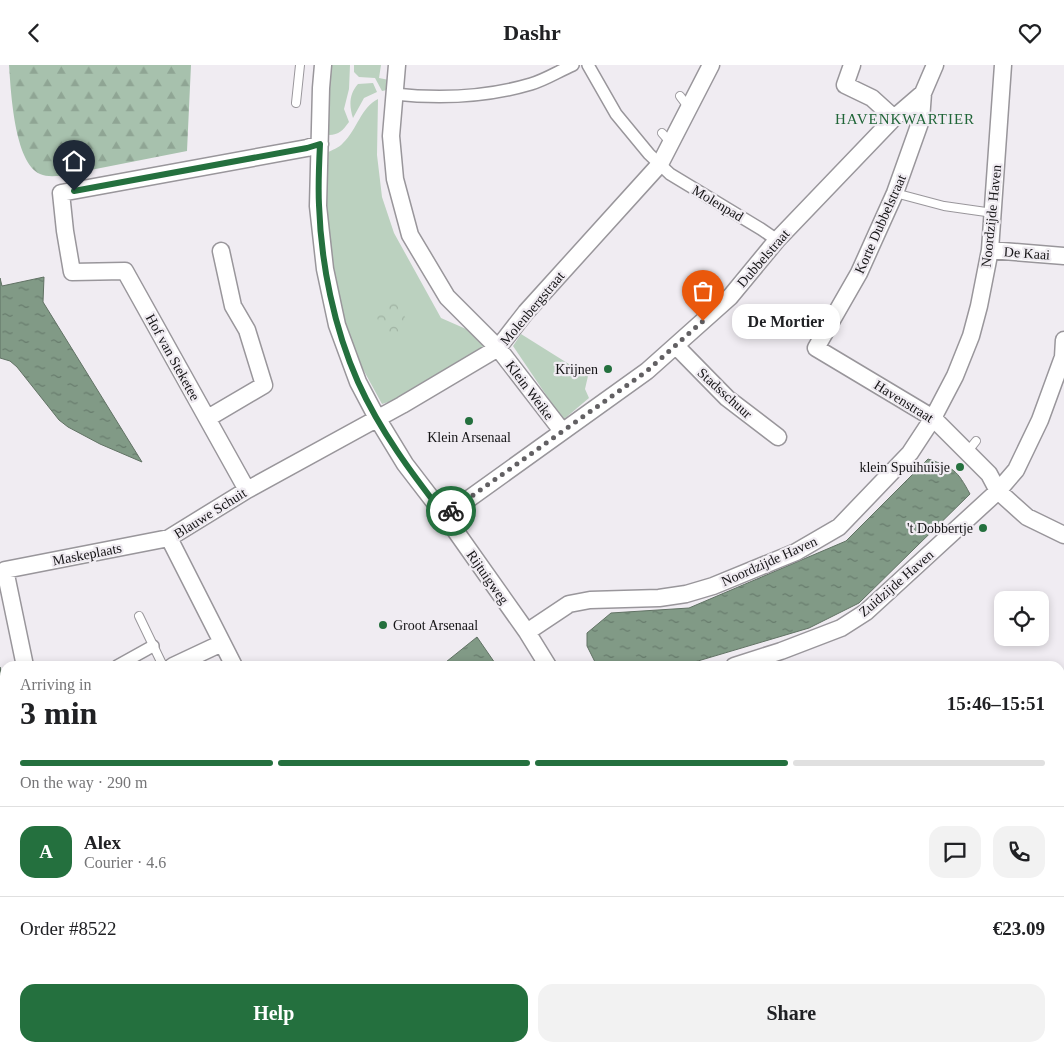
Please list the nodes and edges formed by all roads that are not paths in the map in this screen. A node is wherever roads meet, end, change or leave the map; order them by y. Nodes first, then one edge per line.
1 (300, 65) edge
2 (323, 65) edge
3 (397, 65) edge
4 (573, 65) edge
5 (588, 65) edge
6 (852, 65) edge
7 (935, 65) edge
8 (1003, 65) edge
9 (707, 68) edge
10 (923, 93) junction
11 (394, 94) junction
12 (296, 103) dead end
13 (894, 118) junction
14 (320, 144) junction
15 (660, 164) junction
16 (896, 193) junction
17 (993, 213) junction
18 (777, 240) junction
19 (990, 250) junction
20 (221, 251) dead end
21 (1064, 256) edge
22 (1064, 340) edge
23 (676, 346) junction
24 (498, 348) junction
25 (816, 348) joint
26 (208, 418) junction
27 (377, 418) junction
28 (934, 418) junction
29 (562, 431) junction
30 (778, 437) dead end
31 (247, 490) junction
32 (998, 491) junction
33 (445, 516) junction
34 (1064, 535) edge
35 (169, 538) junction
36 (139, 616) dead end
37 (527, 632) junction
38 (222, 643) junction
39 (153, 646) junction
40 (24, 661) edge
41 (126, 661) edge
42 (160, 661) edge
43 (184, 661) edge
44 (231, 661) edge
45 (545, 661) edge
46 (750, 661) edge

1 - 12 lane
2 - 14 street, Rijtuigweg
3 - 11 street, Klein Weike
4 - 11 street
5 - 15 street, Molenpad
6 - 13 street
7 - 10 street, Dubbelstraat
8 - 17 street, Noordzijde Haven
9 - 15 street, Molenbergstraat
10 - 13 street, Dubbelstraat
10 - 16 street, Korte Dubbelstraat
11 - 24 street, Klein Weike
13 - 18 street, Dubbelstraat
14 - 26 street, Hof van Steketee
14 - 27 street, Rijtuigweg
15 - 18 street, Molenpad
15 - 24 street, Molenbergstraat
16 - 17 lane
16 - 25 street, Korte Dubbelstraat
17 - 19 street, Noordzijde Haven
18 - 23 street, Dubbelstraat
19 - 21 street, De Kaai
19 - 28 street, Noordzijde Haven
20 - 26 street
22 - 32 street, Zuidzijde Haven
23 - 29 street, Dubbelstraat
23 - 30 street, Stadsschuur
24 - 27 street, Molenbergstraat
24 - 29 street, Klein Weike
25 - 28 street, Havenstraat
26 - 31 street, Hof van Steketee
27 - 31 street, Blauwe Schuit
27 - 33 street, Rijtuigweg
28 - 32 street, Havenstraat
28 - 37 street, Noordzijde Haven
29 - 33 street, Dubbelstraat
31 - 35 street, Blauwe Schuit
32 - 34 street, Havenstraat
32 - 46 street, Zuidzijde Haven
33 - 37 street, Rijtuigweg
35 - 38 street, Blauwe Schuit
35 - 40 street, Maskeplaats
36 - 39 lane
37 - 45 street, Rijtuigweg
38 - 43 street
38 - 44 street, Blauwe Schuit
39 - 41 street
39 - 42 lane

